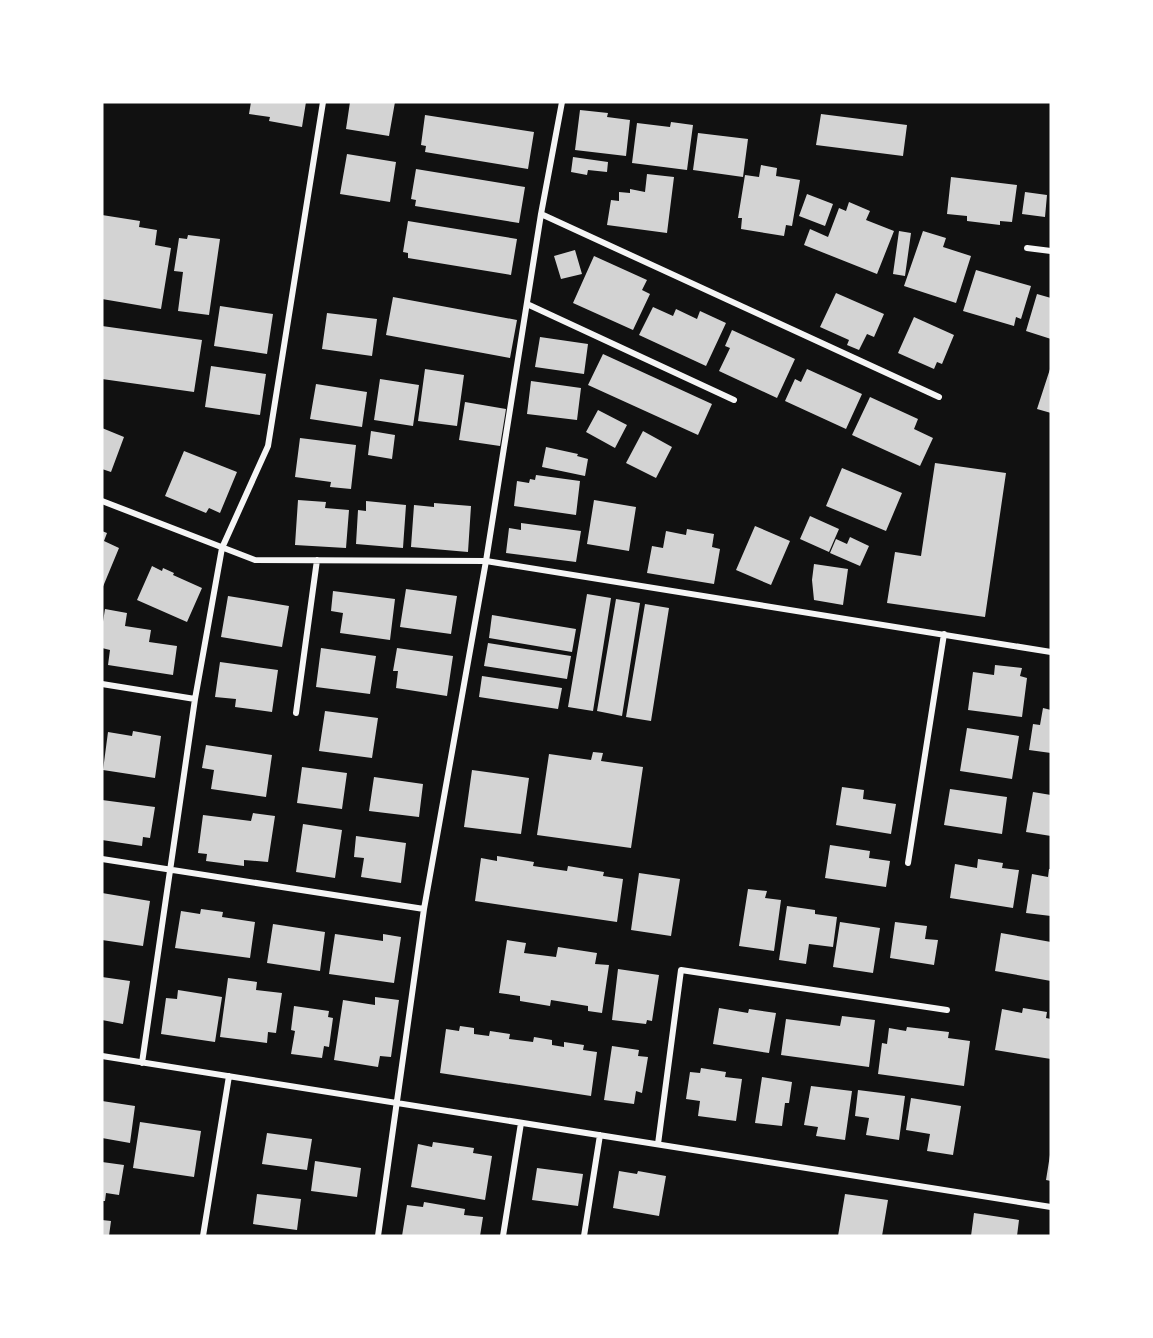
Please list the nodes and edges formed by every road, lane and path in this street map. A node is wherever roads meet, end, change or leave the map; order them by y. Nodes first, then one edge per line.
1 (323, 102) edge
2 (562, 102) edge
3 (541, 214) junction
4 (1027, 248) dead end
5 (1051, 251) edge
6 (527, 304) junction
7 (939, 397) dead end
8 (734, 400) dead end
9 (102, 501) edge
10 (222, 548) junction
11 (317, 560) junction
12 (486, 561) junction
13 (944, 634) junction
14 (1051, 652) edge
15 (102, 684) edge
16 (195, 699) junction
17 (296, 713) dead end
18 (102, 859) edge
19 (908, 863) dead end
20 (170, 869) junction
21 (424, 909) junction
22 (947, 1010) dead end
23 (102, 1056) edge
24 (142, 1063) junction
25 (229, 1076) junction
26 (398, 1103) junction
27 (521, 1123) junction
28 (600, 1135) junction
29 (658, 1144) junction
30 (1051, 1207) edge
31 (203, 1236) edge
32 (378, 1236) edge
33 (503, 1236) edge
34 (584, 1236) edge

1 - 10 street
2 - 3 street
3 - 6 street
3 - 7 street
4 - 5 street
6 - 8 street
6 - 12 street
9 - 10 street
10 - 11 street
10 - 16 street
11 - 12 street
11 - 17 street
12 - 13 street
12 - 21 street
13 - 14 street
13 - 19 street
15 - 16 street
16 - 20 street
18 - 20 street
20 - 21 street
20 - 24 street
21 - 26 street
22 - 29 street
23 - 24 street
24 - 25 street
25 - 26 street
25 - 31 street
26 - 27 street
26 - 32 street
27 - 28 street
27 - 33 street
28 - 29 street
28 - 34 street
29 - 30 street

